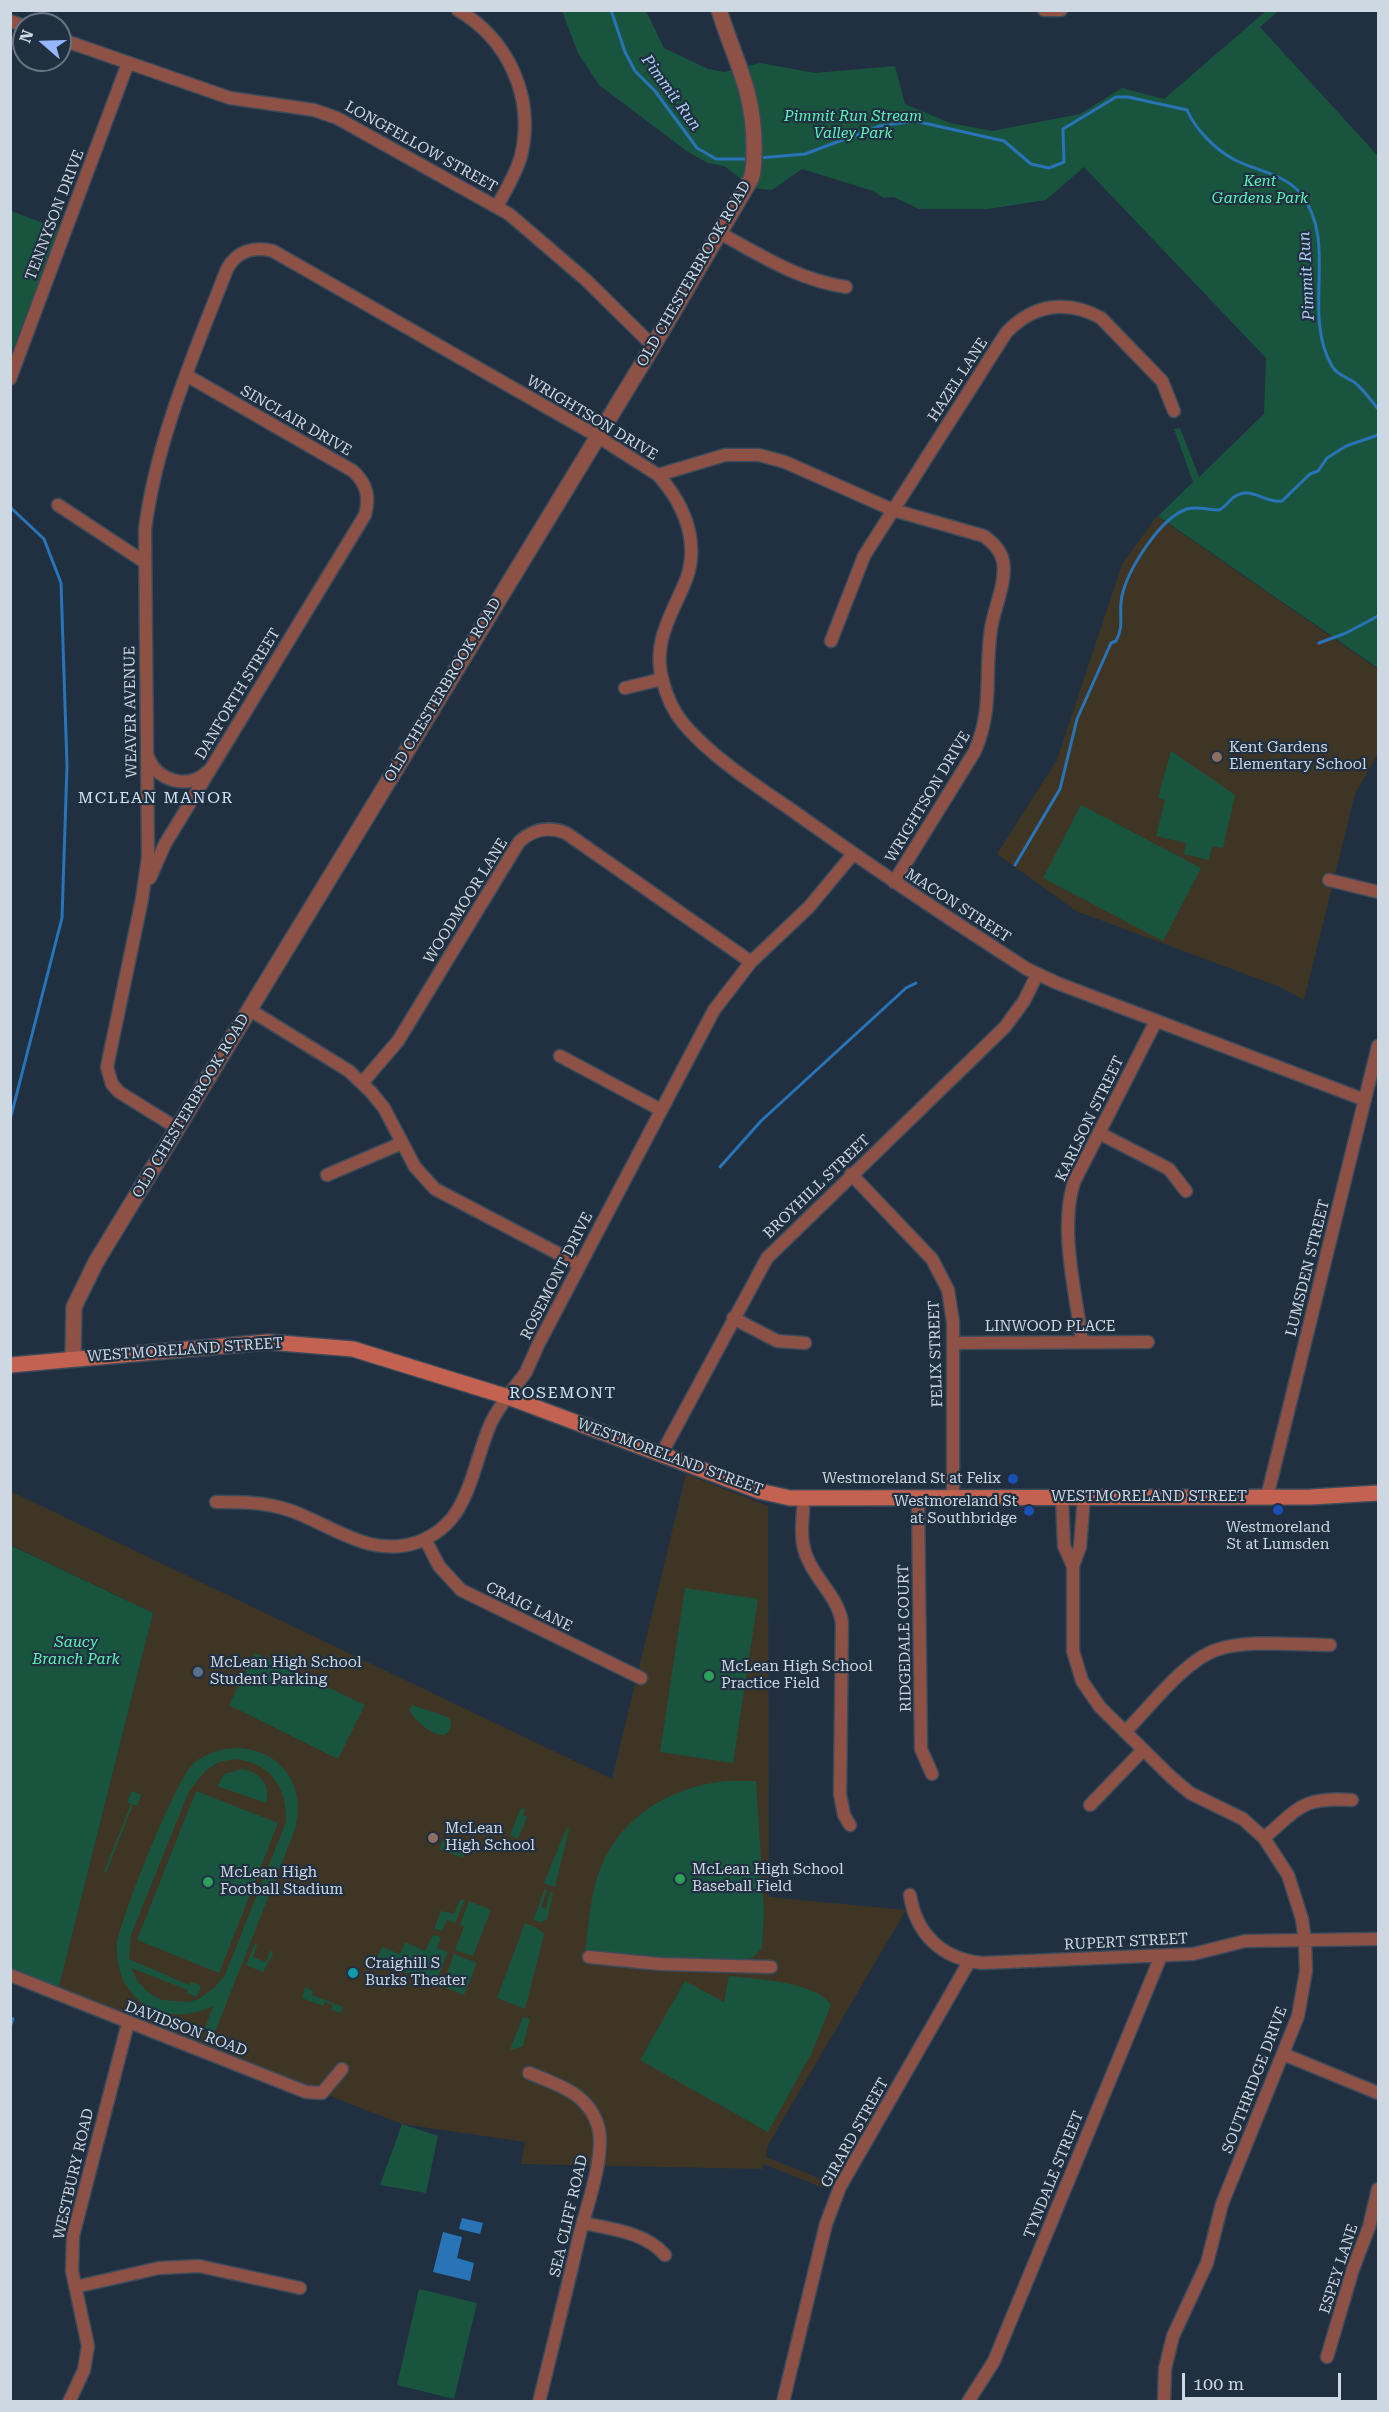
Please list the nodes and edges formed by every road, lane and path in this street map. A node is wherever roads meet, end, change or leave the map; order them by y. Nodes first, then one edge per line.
1 (458, 10) edge
2 (719, 10) edge
3 (1044, 10) edge
4 (1061, 10) edge
5 (72, 43) edge
6 (128, 63) junction
7 (497, 206) junction
8 (718, 232) junction
9 (227, 269) joint
10 (846, 287) dead end
11 (653, 346) junction
12 (186, 375) junction
13 (10, 379) edge
14 (1174, 411) dead end
15 (597, 436) junction
16 (658, 475) junction
17 (57, 505) dead end
18 (367, 509) joint
19 (893, 510) junction
20 (1011, 542) dead end
21 (999, 550) junction
22 (143, 561) junction
23 (831, 641) dead end
24 (662, 679) junction
25 (625, 688) dead end
26 (147, 753) junction
27 (212, 767) junction
28 (853, 854) junction
29 (1329, 880) dead end
30 (894, 882) junction
31 (1378, 892) edge
32 (142, 898) junction
33 (751, 962) junction
34 (1037, 975) junction
35 (250, 1010) junction
36 (1156, 1021) junction
37 (1378, 1046) edge
38 (560, 1056) dead end
39 (362, 1083) junction
40 (1365, 1100) junction
41 (661, 1110) junction
42 (177, 1128) junction
43 (1099, 1133) junction
44 (402, 1143) junction
45 (851, 1174) junction
46 (327, 1175) dead end
47 (1186, 1191) dead end
48 (579, 1265) junction
49 (734, 1318) junction
50 (1082, 1342) junction
51 (1148, 1342) dead end
52 (805, 1343) dead end
53 (953, 1343) junction
54 (73, 1359) junction
55 (10, 1365) edge
56 (508, 1397) junction
57 (662, 1454) junction
58 (1378, 1493) edge
59 (953, 1497) junction
60 (1062, 1497) junction
61 (1084, 1497) junction
62 (1267, 1497) junction
63 (804, 1498) junction
64 (918, 1498) junction
65 (216, 1502) dead end
66 (425, 1539) junction
67 (1072, 1566) junction
68 (1330, 1645) dead end
69 (641, 1678) dead end
70 (1125, 1732) junction
71 (1143, 1750) junction
72 (932, 1774) dead end
73 (1352, 1800) dead end
74 (1090, 1805) dead end
75 (850, 1825) dead end
76 (1264, 1838) junction
77 (910, 1895) dead end
78 (1378, 1939) edge
79 (1305, 1941) junction
80 (1161, 1956) junction
81 (589, 1957) dead end
82 (969, 1962) junction
83 (771, 1967) dead end
84 (10, 1975) edge
85 (128, 2023) junction
86 (1283, 2054) junction
87 (342, 2070) dead end
88 (529, 2073) dead end
89 (1378, 2092) edge
90 (1378, 2189) edge
91 (583, 2223) junction
92 (665, 2255) dead end
93 (75, 2287) junction
94 (300, 2288) dead end
95 (1327, 2357) dead end
96 (69, 2402) edge
97 (539, 2402) edge
98 (783, 2402) edge
99 (968, 2402) edge
100 (1164, 2402) edge

1 - 7 street
2 - 8 street, OLD CHESTERBROOK ROAD
3 - 4 street
5 - 6 street, LONGFELLOW STREET
6 - 7 street, LONGFELLOW STREET
6 - 13 street, TENNYSON DRIVE
7 - 11 street, LONGFELLOW STREET
8 - 10 street
8 - 11 street, OLD CHESTERBROOK ROAD
9 - 12 street, WEAVER AVENUE
9 - 15 street, WRIGHTSON DRIVE
11 - 15 street, OLD CHESTERBROOK ROAD
12 - 18 street, SINCLAIR DRIVE
12 - 22 street, WEAVER AVENUE
14 - 19 street, HAZEL LANE
15 - 16 street, WRIGHTSON DRIVE
15 - 35 street, OLD CHESTERBROOK ROAD
16 - 19 street, WRIGHTSON DRIVE
16 - 24 street, MACON STREET
17 - 22 street
18 - 27 street, DANFORTH STREET
19 - 21 street, WRIGHTSON DRIVE
19 - 23 street, HAZEL LANE
20 - 21 street
21 - 30 street, WRIGHTSON DRIVE
22 - 26 street, WEAVER AVENUE
24 - 25 street
24 - 28 street, MACON STREET
26 - 27 street
26 - 32 street, WEAVER AVENUE
27 - 32 street, DANFORTH STREET
28 - 30 street, MACON STREET
28 - 33 street, ROSEMONT DRIVE
29 - 31 street
30 - 34 street, MACON STREET
32 - 42 street, WEAVER AVENUE
33 - 39 street, WOODMOOR LANE
33 - 41 street, ROSEMONT DRIVE
34 - 36 street, MACON STREET
34 - 45 street, BROYHILL STREET
35 - 39 street
35 - 42 street, OLD CHESTERBROOK ROAD
36 - 40 street, MACON STREET
36 - 43 street, KARLSON STREET
37 - 40 street, LUMSDEN STREET
38 - 41 street
39 - 44 street
40 - 62 street, LUMSDEN STREET
41 - 48 street, ROSEMONT DRIVE
42 - 54 street, OLD CHESTERBROOK ROAD
43 - 47 street
43 - 50 street, KARLSON STREET
44 - 46 street
44 - 48 street
45 - 49 street, BROYHILL STREET
45 - 53 street, FELIX STREET
48 - 56 street, ROSEMONT DRIVE
49 - 52 street
49 - 57 street, BROYHILL STREET
50 - 51 street, LINWOOD PLACE
50 - 53 street, LINWOOD PLACE
53 - 59 street, FELIX STREET
54 - 55 main road, WESTMORELAND STREET
54 - 56 main road, WESTMORELAND STREET
56 - 57 main road, WESTMORELAND STREET
56 - 66 street, ROSEMONT DRIVE
57 - 63 main road, WESTMORELAND STREET
58 - 62 main road, WESTMORELAND STREET
59 - 60 main road, WESTMORELAND STREET
59 - 64 main road, WESTMORELAND STREET
60 - 61 main road, WESTMORELAND STREET
60 - 67 street, SOUTHRIDGE DRIVE
61 - 62 main road, WESTMORELAND STREET
61 - 67 street, SOUTHRIDGE DRIVE
63 - 64 main road, WESTMORELAND STREET
63 - 75 street
64 - 72 street, RIDGEDALE COURT
65 - 66 street, ROSEMONT DRIVE
66 - 69 street, CRAIG LANE
67 - 70 street, SOUTHRIDGE DRIVE
68 - 70 street
70 - 71 street, SOUTHRIDGE DRIVE
71 - 74 street
71 - 76 street, SOUTHRIDGE DRIVE
73 - 76 street
76 - 79 street, SOUTHRIDGE DRIVE
77 - 82 street, RUPERT STREET
78 - 79 street, RUPERT STREET
79 - 80 street, RUPERT STREET
79 - 86 street, SOUTHRIDGE DRIVE
80 - 82 street, RUPERT STREET
80 - 99 street, TYNDALE STREET
81 - 83 street
82 - 98 street, GIRARD STREET
84 - 85 street, DAVIDSON ROAD
85 - 87 street, DAVIDSON ROAD
85 - 93 street, WESTBURY ROAD
86 - 89 street
86 - 100 street, SOUTHRIDGE DRIVE
88 - 91 street, SEA CLIFF ROAD
90 - 95 street, ESPEY LANE
91 - 92 street
91 - 97 street, SEA CLIFF ROAD
93 - 94 street
93 - 96 street, WESTBURY ROAD

